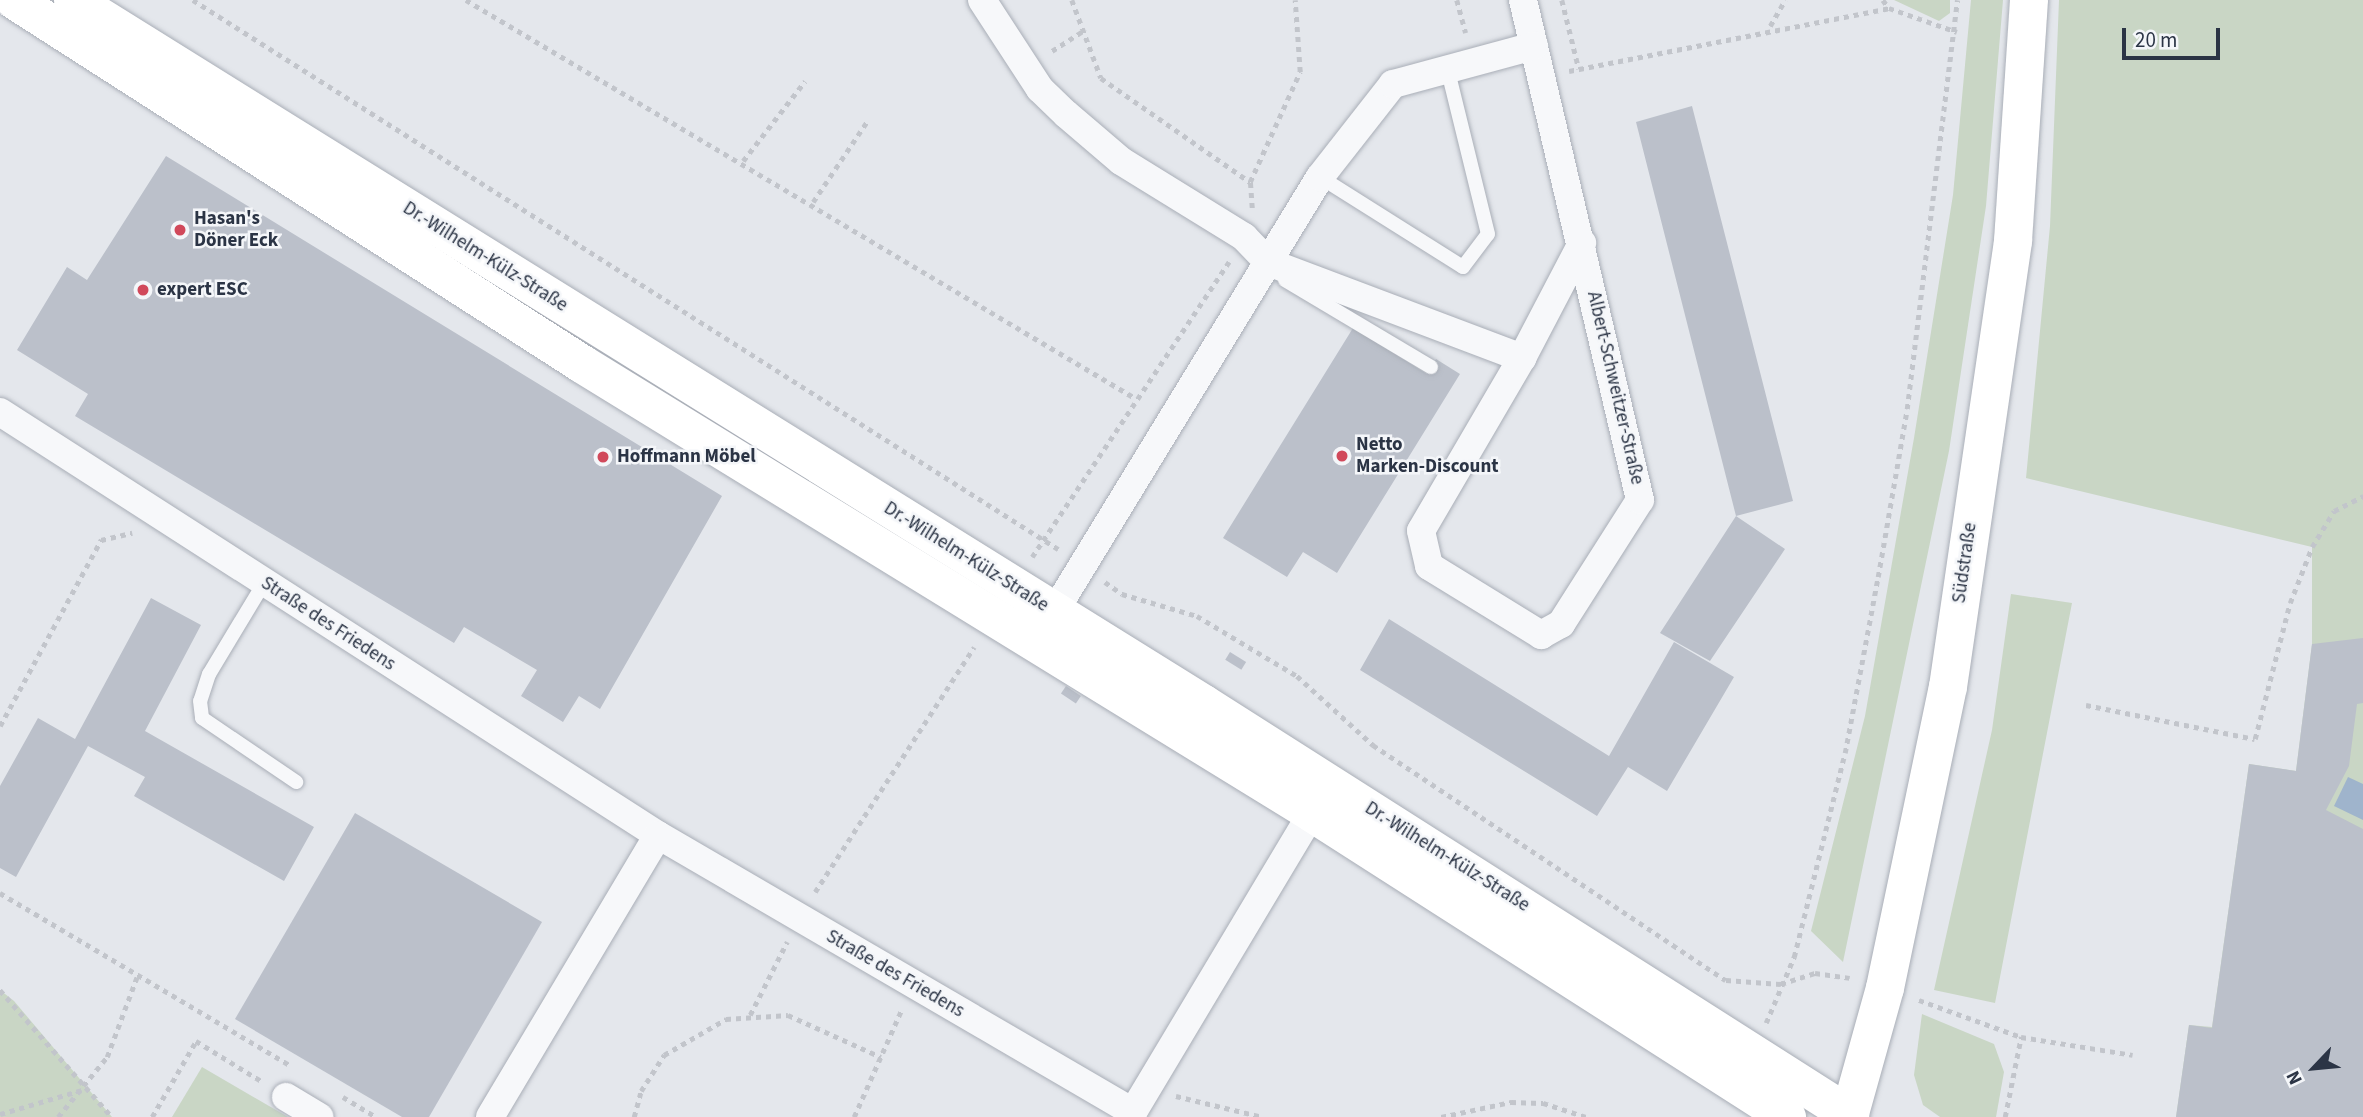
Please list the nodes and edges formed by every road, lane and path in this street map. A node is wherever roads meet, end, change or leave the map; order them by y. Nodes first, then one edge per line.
1 (15, 0) edge
2 (73, 0) edge
3 (193, 0) edge
4 (466, 0) edge
5 (982, 0) edge
6 (1072, 0) edge
7 (1295, 0) edge
8 (1523, 0) edge
9 (1562, 0) edge
10 (1785, 0) edge
11 (1883, 0) edge
12 (1957, 0) edge
13 (2029, 0) edge
14 (1889, 8) junction
15 (1769, 27) junction
16 (1086, 29) junction
17 (1957, 32) junction
18 (1534, 46) junction
19 (1026, 67) junction
20 (1447, 67) junction
21 (1579, 69) junction
22 (1541, 76) junction
23 (805, 81) dead end
24 (868, 120) dead end
25 (743, 161) junction
26 (1320, 177) junction
27 (1250, 183) junction
28 (813, 202) junction
29 (1582, 243) junction
30 (1258, 254) junction
31 (1522, 358) junction
32 (1431, 367) dead end
33 (1135, 398) junction
34 (0, 412) edge
35 (2363, 496) edge
36 (141, 539) dead end
37 (1044, 539) junction
38 (1083, 567) junction
39 (264, 583) junction
40 (1055, 612) junction
41 (976, 644) dead end
42 (1033, 645) junction
43 (2086, 705) dead end
44 (0, 726) edge
45 (296, 782) dead end
46 (1312, 813) junction
47 (658, 835) junction
48 (0, 893) edge
49 (798, 919) junction
50 (138, 974) junction
51 (912, 984) junction
52 (0, 990) edge
53 (750, 1015) junction
54 (216, 1021) dead end
55 (2133, 1055) dead end
56 (881, 1058) junction
57 (1150, 1084) junction
58 (86, 1088) junction
59 (286, 1097) joint
60 (0, 1114) edge
61 (1132, 1114) edge
62 (1852, 1116) edge
63 (58, 1117) edge
64 (112, 1117) edge
65 (152, 1117) edge
66 (319, 1117) edge
67 (490, 1117) edge
68 (634, 1117) edge
69 (854, 1117) edge
70 (1263, 1117) edge
71 (1441, 1117) edge
72 (1586, 1117) edge
73 (1787, 1117) edge
74 (2005, 1117) edge

1 - 42 street, Dr.-Wilhelm-Külz-Straße
2 - 40 street, Dr.-Wilhelm-Külz-Straße
3 - 37 path
4 - 25 path
5 - 19 street
6 - 16 path
7 - 27 path
8 - 18 street, Albert-Schweitzer-Straße
9 - 21 path
10 - 15 path
11 - 14 path
12 - 17 path
13 - 62 street, Südstraße
14 - 15 path
14 - 17 path
15 - 21 path
16 - 19 path
16 - 27 path
17 - 38 path
18 - 20 street
18 - 22 street, Albert-Schweitzer-Straße
19 - 30 street
20 - 26 street
20 - 26 lane
21 - 22 path
22 - 29 street, Albert-Schweitzer-Straße
23 - 25 path
24 - 28 path
25 - 28 path
26 - 30 street
27 - 30 path
28 - 33 path
29 - 31 street, Albert-Schweitzer-Straße
29 - 31 street, Albert-Schweitzer-Straße
30 - 31 street
30 - 32 lane
30 - 33 path
30 - 38 street
33 - 37 path
34 - 39 street, Straße des Friedens
35 - 43 path
36 - 44 path
37 - 38 path
38 - 40 street
39 - 45 lane
39 - 47 street, Straße des Friedens
40 - 42 street
40 - 62 street, Dr.-Wilhelm-Külz-Straße
41 - 49 path
42 - 46 street, Dr.-Wilhelm-Külz-Straße
46 - 57 street, Straße des Friedens
46 - 73 street, Dr.-Wilhelm-Külz-Straße
47 - 49 street, Straße des Friedens
47 - 67 street
48 - 50 path
49 - 51 street, Straße des Friedens
49 - 53 path
50 - 54 path
50 - 58 path
51 - 56 path
51 - 61 street, Straße des Friedens
52 - 58 path
53 - 56 path
53 - 68 path
55 - 74 path
56 - 69 path
57 - 61 street, Straße des Friedens
57 - 70 path
58 - 60 path
58 - 63 path
58 - 64 path
59 - 65 path
59 - 66 street
71 - 72 path

